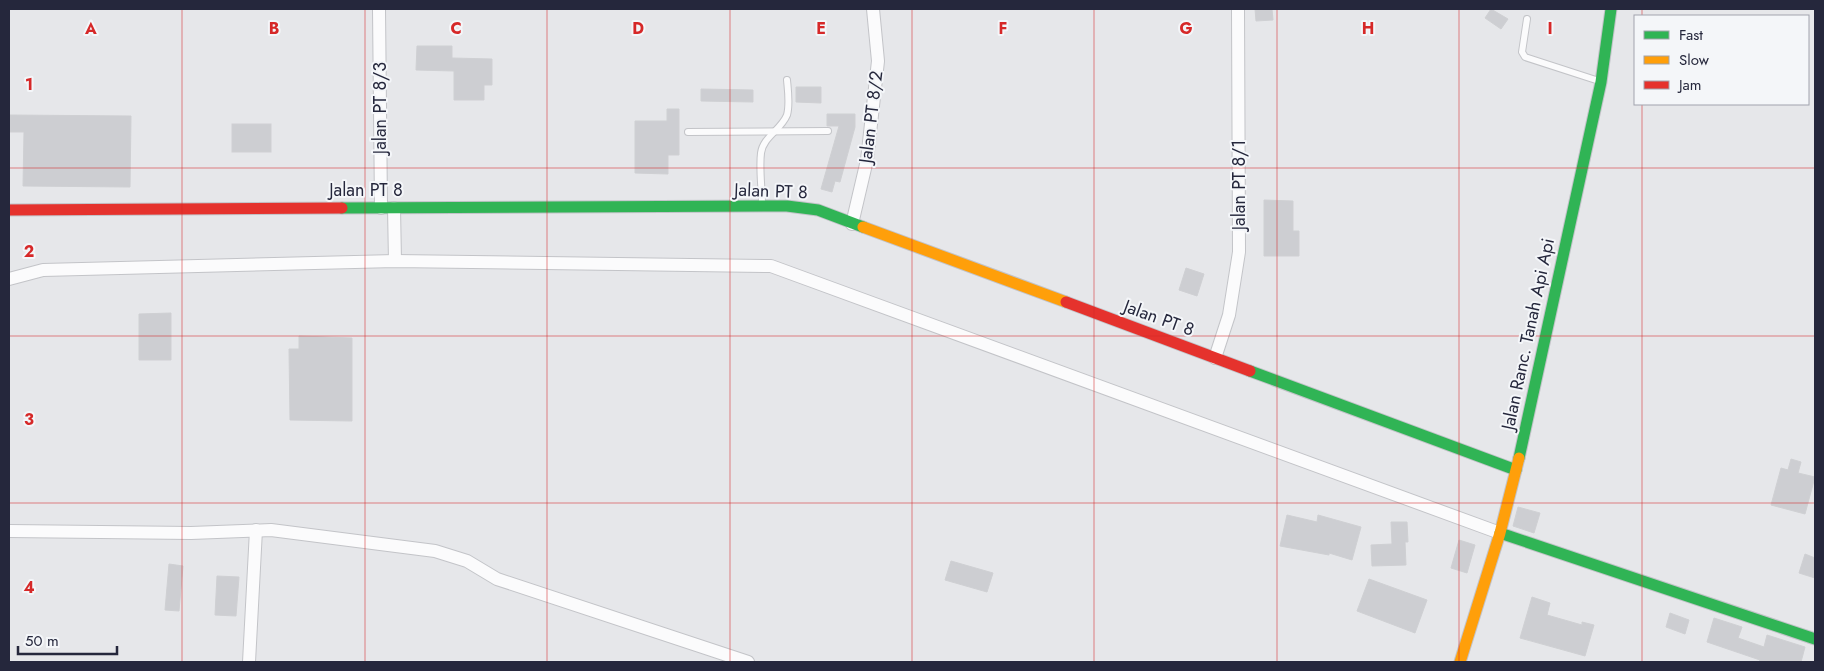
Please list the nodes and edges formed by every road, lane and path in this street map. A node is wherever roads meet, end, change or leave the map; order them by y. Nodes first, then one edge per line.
1 (380, 9) edge
2 (873, 9) edge
3 (1238, 9) edge
4 (1611, 9) edge
5 (1527, 19) dead end
6 (787, 80) dead end
7 (1601, 82) junction
8 (776, 131) junction
9 (828, 131) dead end
10 (688, 132) dead end
11 (762, 206) junction
12 (388, 208) junction
13 (9, 210) edge
14 (852, 224) junction
15 (395, 261) junction
16 (9, 279) edge
17 (1215, 358) junction
18 (1516, 470) junction
19 (256, 530) junction
20 (9, 531) edge
21 (1500, 533) junction
22 (1815, 638) edge
23 (249, 662) edge
24 (748, 662) edge
25 (1460, 662) edge

1 - 12 street, Jalan PT 8/3
2 - 14 street, Jalan PT 8/2
3 - 17 street, Jalan PT 8/1
4 - 7 street, Jalan Ranc. Tanah Api Api
5 - 7 lane
6 - 8 lane
7 - 18 street, Jalan Ranc. Tanah Api Api
8 - 9 lane
8 - 10 lane
8 - 11 lane
11 - 12 street, Jalan PT 8
11 - 14 street, Jalan PT 8
12 - 13 street, Jalan PT 8
12 - 15 street, Jalan PT 8/3
14 - 17 street, Jalan PT 8
15 - 16 street
15 - 21 street
17 - 18 street, Jalan PT 8
18 - 21 street, Jalan Ranc. Tanah Api Api
19 - 20 street
19 - 23 street
19 - 24 street
21 - 22 street
21 - 25 street, Jalan Ranc. Tanah Api Api

